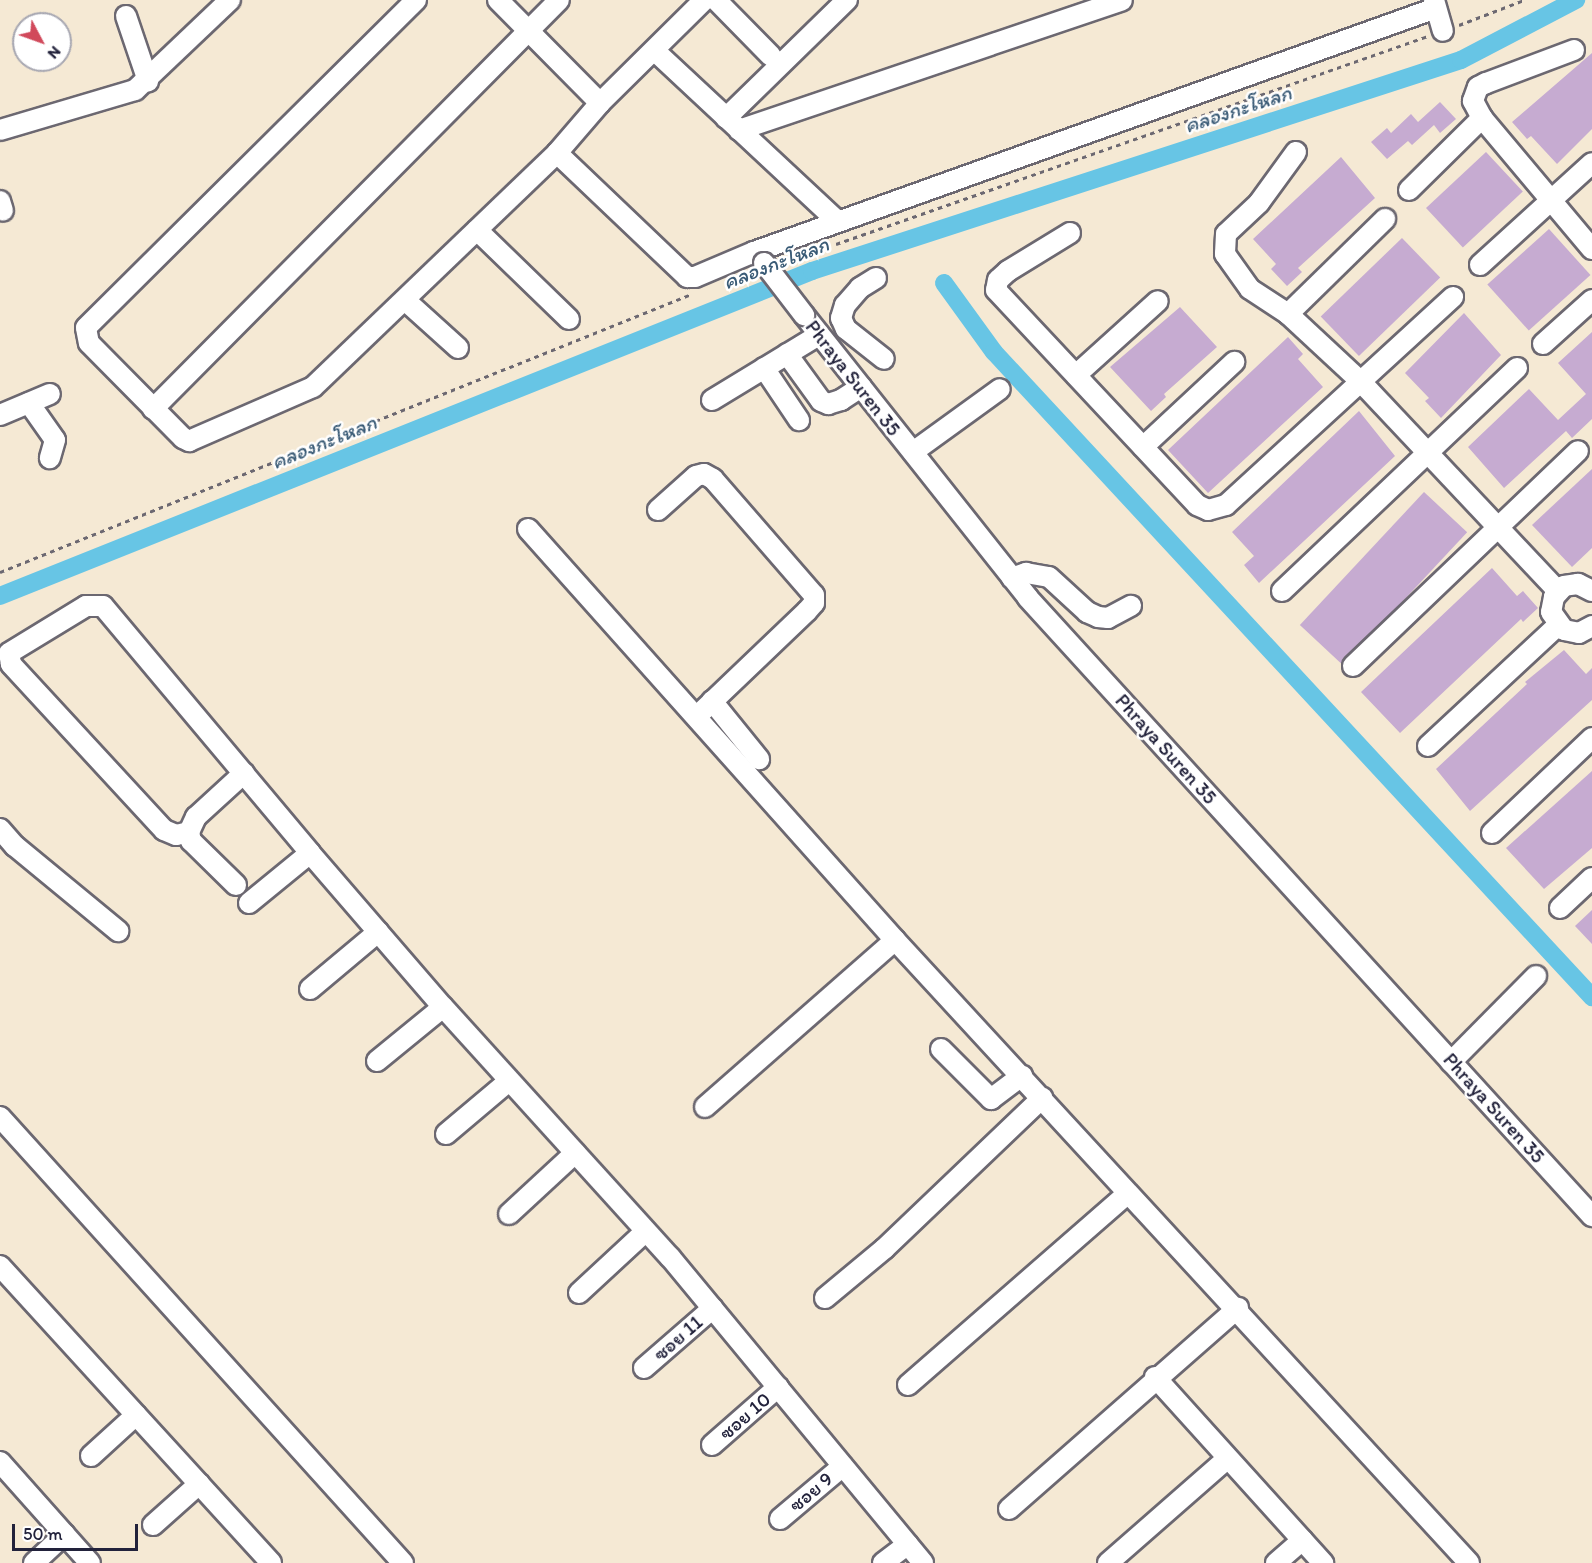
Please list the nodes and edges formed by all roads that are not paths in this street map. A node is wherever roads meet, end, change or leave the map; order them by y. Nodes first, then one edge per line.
1 (230, 0) edge
2 (416, 0) edge
3 (498, 0) edge
4 (559, 0) edge
5 (704, 0) edge
6 (716, 0) edge
7 (847, 0) edge
8 (1122, 0) edge
9 (1435, 4) edge
10 (126, 16) dead end
11 (529, 31) junction
12 (1443, 31) dead end
13 (1574, 50) dead end
14 (655, 51) junction
15 (771, 56) dead end
16 (148, 81) junction
17 (600, 103) junction
18 (1482, 118) junction
19 (733, 124) junction
20 (0, 130) edge
21 (1296, 152) dead end
22 (557, 153) junction
23 (1592, 163) edge
24 (1409, 190) dead end
25 (1553, 199) junction
26 (1385, 219) dead end
27 (837, 221) junction
28 (477, 230) junction
29 (1070, 233) dead end
30 (1592, 249) edge
31 (759, 257) junction
32 (1480, 266) dead end
33 (876, 278) dead end
34 (1453, 297) dead end
35 (1592, 300) edge
36 (406, 301) junction
37 (1158, 301) dead end
38 (1288, 314) junction
39 (569, 319) dead end
40 (846, 329) junction
41 (823, 340) junction
42 (1543, 344) dead end
43 (458, 348) dead end
44 (787, 354) junction
45 (884, 359) dead end
46 (1234, 362) dead end
47 (764, 368) junction
48 (1517, 368) dead end
49 (1076, 375) junction
50 (1360, 381) junction
51 (861, 387) junction
52 (1000, 389) dead end
53 (50, 394) dead end
54 (712, 400) dead end
55 (29, 403) junction
56 (153, 409) junction
57 (0, 415) edge
58 (799, 420) dead end
59 (1143, 447) junction
60 (1578, 451) dead end
61 (913, 452) junction
62 (1431, 454) junction
63 (50, 458) dead end
64 (658, 510) dead end
65 (1497, 527) junction
66 (528, 529) dead end
67 (1012, 578) junction
68 (1592, 590) edge
69 (1282, 591) dead end
70 (1558, 591) junction
71 (1131, 606) dead end
72 (1558, 625) junction
73 (1592, 626) edge
74 (1353, 666) dead end
75 (712, 701) junction
76 (696, 717) junction
77 (1592, 738) edge
78 (1428, 746) dead end
79 (759, 759) dead end
80 (244, 773) junction
81 (0, 829) edge
82 (189, 832) junction
83 (1492, 833) dead end
84 (310, 853) junction
85 (1592, 878) edge
86 (237, 885) dead end
87 (249, 903) dead end
88 (1560, 908) dead end
89 (118, 932) dead end
90 (378, 932) junction
91 (896, 940) junction
92 (1536, 976) dead end
93 (310, 989) dead end
94 (443, 1007) junction
95 (941, 1048) dead end
96 (377, 1061) dead end
97 (1451, 1062) junction
98 (1022, 1076) junction
99 (509, 1081) junction
100 (1042, 1098) junction
101 (705, 1107) dead end
102 (0, 1117) edge
103 (446, 1134) dead end
104 (575, 1153) junction
105 (1127, 1194) junction
106 (509, 1214) dead end
107 (1592, 1216) edge
108 (646, 1231) junction
109 (0, 1266) edge
110 (579, 1293) dead end
111 (825, 1298) dead end
112 (712, 1308) junction
113 (1238, 1308) junction
114 (644, 1368) dead end
115 (1155, 1377) junction
116 (908, 1385) dead end
117 (778, 1387) junction
118 (136, 1415) junction
119 (712, 1445) dead end
120 (91, 1456) dead end
121 (1228, 1458) junction
122 (0, 1462) edge
123 (843, 1466) junction
124 (199, 1484) junction
125 (1009, 1509) dead end
126 (780, 1519) dead end
127 (153, 1525) dead end
128 (65, 1534) junction
129 (1302, 1539) junction
130 (908, 1544) junction
131 (259, 1559) edge
132 (34, 1563) edge
133 (90, 1563) edge
134 (403, 1563) edge
135 (883, 1563) edge
136 (923, 1563) edge
137 (1108, 1563) edge
138 (1276, 1563) edge
139 (1323, 1563) edge
140 (1469, 1563) edge

1 - 16 street
2 - 56 street
3 - 11 street
4 - 11 street
5 - 14 street
6 - 15 street
7 - 19 street
8 - 19 street
9 - 12 street
9 - 27 street
10 - 16 street
11 - 17 street
11 - 56 street
13 - 18 street
14 - 17 street
14 - 19 street
16 - 20 street
17 - 22 street
18 - 24 street
18 - 25 street
19 - 27 street
21 - 38 street
22 - 28 street
22 - 31 street
23 - 25 street
25 - 30 street
25 - 32 street
26 - 38 street
27 - 31 street
28 - 36 street
28 - 39 street
29 - 49 street
31 - 41 street, Phraya Suren 35, bridge
33 - 40 street
34 - 50 street
35 - 42 street
36 - 43 street
36 - 56 street
37 - 49 street
38 - 50 street
40 - 41 street
40 - 45 street
41 - 44 street
41 - 51 street, Phraya Suren 35
44 - 47 street
44 - 51 street
46 - 59 street
47 - 54 street
47 - 58 street
48 - 62 street
49 - 59 street
50 - 59 street
50 - 62 street
51 - 61 street, Phraya Suren 35
52 - 61 street
53 - 55 street
55 - 57 street
55 - 63 street
60 - 65 street
61 - 67 street, Phraya Suren 35
62 - 65 street
62 - 69 street
64 - 75 street
65 - 70 street
65 - 74 street
66 - 76 street
67 - 71 street
67 - 97 street, Phraya Suren 35
68 - 70 street
70 - 72 street
72 - 73 street
72 - 78 street
75 - 76 street
75 - 79 street
76 - 91 street
77 - 83 street
80 - 82 street
80 - 82 street
80 - 84 street
81 - 89 street
82 - 86 street
84 - 87 street
84 - 90 street
85 - 88 street
90 - 93 street
90 - 94 street
91 - 98 street
91 - 101 street
92 - 97 street
94 - 96 street
94 - 99 street
95 - 98 street
97 - 107 street, Phraya Suren 35
98 - 100 street
99 - 103 street
99 - 104 street
100 - 105 street
100 - 111 street
102 - 134 street
104 - 106 street
104 - 108 street
105 - 113 street
105 - 116 street
108 - 110 street
108 - 112 street
109 - 118 street
112 - 114 street, ซอย 11
112 - 117 street
113 - 115 street
113 - 140 street
115 - 121 street
115 - 125 street
117 - 119 street, ซอย 10
117 - 123 street
118 - 120 street
118 - 124 street
121 - 129 street
121 - 137 street
122 - 128 street
123 - 126 street, ซอย 9
123 - 130 street
124 - 127 street
124 - 131 street
128 - 132 street
128 - 133 street
129 - 138 street
129 - 139 street
130 - 135 street
130 - 136 street

